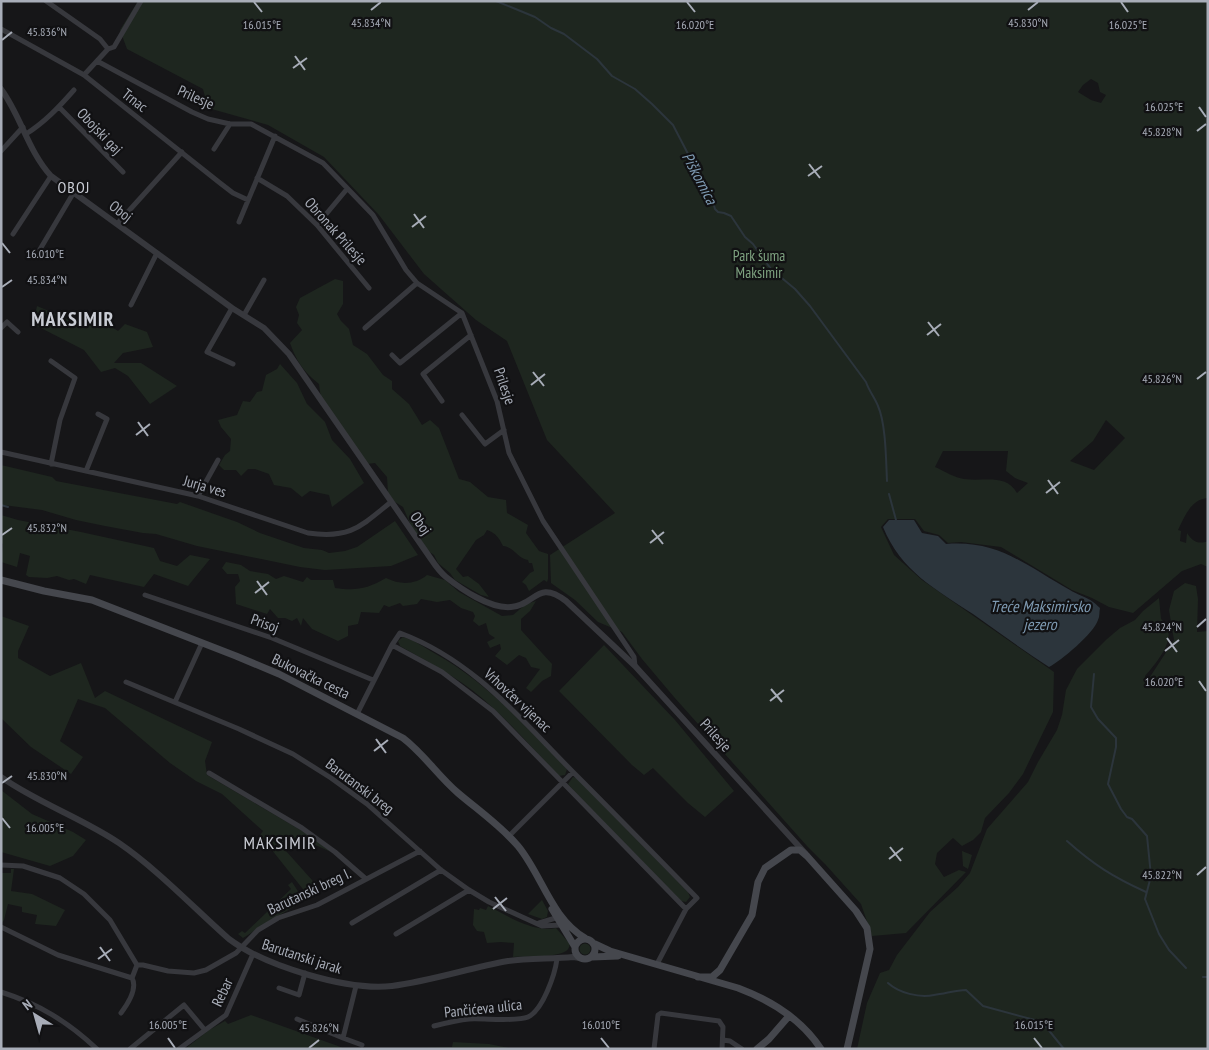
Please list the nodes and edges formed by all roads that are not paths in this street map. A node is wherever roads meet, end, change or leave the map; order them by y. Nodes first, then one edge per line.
1 (46, 1) edge
2 (142, 1) edge
3 (1, 29) edge
4 (108, 49) junction
5 (97, 61) junction
6 (84, 75) junction
7 (74, 90) dead end
8 (2, 93) edge
9 (60, 107) junction
10 (230, 124) junction
11 (23, 127) junction
12 (26, 134) junction
13 (275, 136) junction
14 (214, 150) dead end
15 (1, 151) edge
16 (182, 152) junction
17 (124, 172) dead end
18 (51, 176) junction
19 (257, 178) junction
20 (346, 189) junction
21 (74, 192) junction
22 (248, 200) junction
23 (239, 222) dead end
24 (117, 224) junction
25 (317, 225) junction
26 (13, 234) dead end
27 (39, 251) dead end
28 (157, 253) junction
29 (264, 280) dead end
30 (417, 282) junction
31 (369, 288) dead end
32 (131, 305) dead end
33 (232, 308) junction
34 (462, 313) junction
35 (244, 314) junction
36 (1, 328) edge
37 (365, 328) dead end
38 (18, 332) dead end
39 (471, 335) junction
40 (392, 355) dead end
41 (51, 361) dead end
42 (233, 364) dead end
43 (442, 401) dead end
44 (98, 414) dead end
45 (462, 415) dead end
46 (504, 430) junction
47 (1, 452) edge
48 (218, 460) dead end
49 (52, 464) junction
50 (86, 471) junction
51 (198, 496) junction
52 (391, 502) junction
53 (1, 580) edge
54 (145, 595) dead end
55 (202, 643) junction
56 (392, 646) junction
57 (635, 666) junction
58 (373, 680) junction
59 (126, 682) dead end
60 (175, 702) junction
61 (357, 714) junction
62 (573, 772) junction
63 (209, 773) dead end
64 (1, 777) edge
65 (563, 783) junction
66 (787, 834) junction
67 (509, 836) junction
68 (420, 851) junction
69 (786, 852) junction
70 (807, 856) junction
71 (1, 865) edge
72 (441, 870) junction
73 (366, 879) junction
74 (469, 890) junction
75 (686, 909) junction
76 (561, 921) junction
77 (352, 923) dead end
78 (1, 927) edge
79 (396, 934) dead end
80 (585, 938) junction
81 (594, 944) junction
82 (575, 947) junction
83 (242, 948) junction
84 (253, 954) junction
85 (626, 956) junction
86 (592, 957) junction
87 (559, 958) junction
88 (580, 958) junction
89 (657, 964) junction
90 (137, 966) junction
91 (305, 973) junction
92 (718, 973) junction
93 (698, 977) junction
94 (132, 978) junction
95 (724, 985) junction
96 (356, 986) junction
97 (279, 988) dead end
98 (1, 992) edge
99 (121, 1013) dead end
100 (789, 1016) junction
101 (297, 1019) dead end
102 (434, 1026) dead end
103 (204, 1029) junction
104 (343, 1038) junction
105 (723, 1045) edge
106 (362, 1046) dead end
107 (820, 1048) edge
108 (97, 1049) edge
109 (130, 1049) edge
110 (179, 1049) edge
111 (654, 1049) edge
112 (742, 1049) edge
113 (757, 1049) edge
114 (847, 1049) edge

1 - 4 street
2 - 4 street
3 - 6 street, Trnac
4 - 5 street
5 - 6 street
5 - 10 street, Prilesje
6 - 16 street, Trnac
7 - 9 street, Obojski gaj
8 - 11 street, Oboj
9 - 12 street, Obojski gaj
9 - 17 street, Obojski gaj
10 - 13 street, Prilesje
10 - 14 street
11 - 12 street, Oboj
11 - 15 street
12 - 18 street, Oboj
13 - 19 street
13 - 20 street, Prilesje
16 - 22 street, Trnac
16 - 24 street
18 - 21 street, Oboj
18 - 26 street
19 - 22 street
19 - 25 street, Obronak Prilesje
20 - 25 street
20 - 30 street, Prilesje
21 - 24 street, Oboj
21 - 27 street
22 - 23 street
24 - 28 street, Oboj
25 - 31 street, Obronak Prilesje
28 - 32 street
28 - 33 street, Oboj
29 - 35 street
30 - 34 street, Prilesje
30 - 37 street
33 - 35 street, Oboj
33 - 42 street
34 - 39 street, Prilesje
34 - 40 street
35 - 52 street, Oboj
36 - 38 street
39 - 43 street
39 - 46 street, Prilesje
41 - 49 street
44 - 50 street
45 - 46 street
46 - 57 street, Prilesje
47 - 49 street, Jurja ves
48 - 51 street
49 - 50 street, Jurja ves
50 - 51 street, Jurja ves
51 - 52 street, Jurja ves
52 - 57 street, Oboj
53 - 55 main road, Bukovačka cesta
54 - 58 street, Prisoj
55 - 60 street
55 - 61 main road, Bukovačka cesta
56 - 58 street
56 - 62 street, Vrhovčev vijenac
56 - 65 street, Vrhovčev vijenac
57 - 66 street, Prilesje
58 - 61 street
59 - 60 street, Barutanski breg
60 - 68 street, Barutanski breg
61 - 67 main road, Bukovačka cesta
62 - 65 street
62 - 75 street, Vrhovčev vijenac
63 - 73 street
64 - 83 street, Barutanski jarak
65 - 67 street
65 - 75 street, Vrhovčev vijenac
66 - 69 street
66 - 70 street, Prilesje
67 - 76 main road, Bukovačka cesta
68 - 72 street, Barutanski breg
68 - 73 street, Barutanski breg I.
69 - 70 main road
69 - 92 main road
70 - 114 main road, Prilesje
71 - 90 street
72 - 74 street, Barutanski breg
72 - 77 street
73 - 83 street, Barutanski breg I.
74 - 76 street, Barutanski breg
74 - 79 street
75 - 89 street, Vrhovčev vijenac
76 - 80 main road, Bukovačka cesta
76 - 82 main road, Bukovačka cesta
78 - 94 street
80 - 81 main road
80 - 82 main road
81 - 85 main road
81 - 86 main road
82 - 87 street
82 - 88 main road
83 - 84 street, Barutanski jarak
83 - 90 street, Barutanski breg I.
84 - 91 street, Barutanski jarak
84 - 103 street, Rebar
85 - 86 main road
85 - 89 main road
86 - 88 main road
87 - 88 street, Barutanski jarak
87 - 96 street, Barutanski jarak
87 - 102 street, Pančićeva ulica
89 - 93 main road
90 - 94 street
91 - 96 street, Barutanski jarak
91 - 97 street
92 - 93 main road
92 - 95 main road
93 - 95 main road
94 - 99 street
95 - 100 main road
96 - 104 street
98 - 108 street
100 - 107 main road
100 - 113 main road
101 - 104 street
103 - 109 street
103 - 110 street, Rebar
104 - 106 street
105 - 111 street
105 - 112 street

